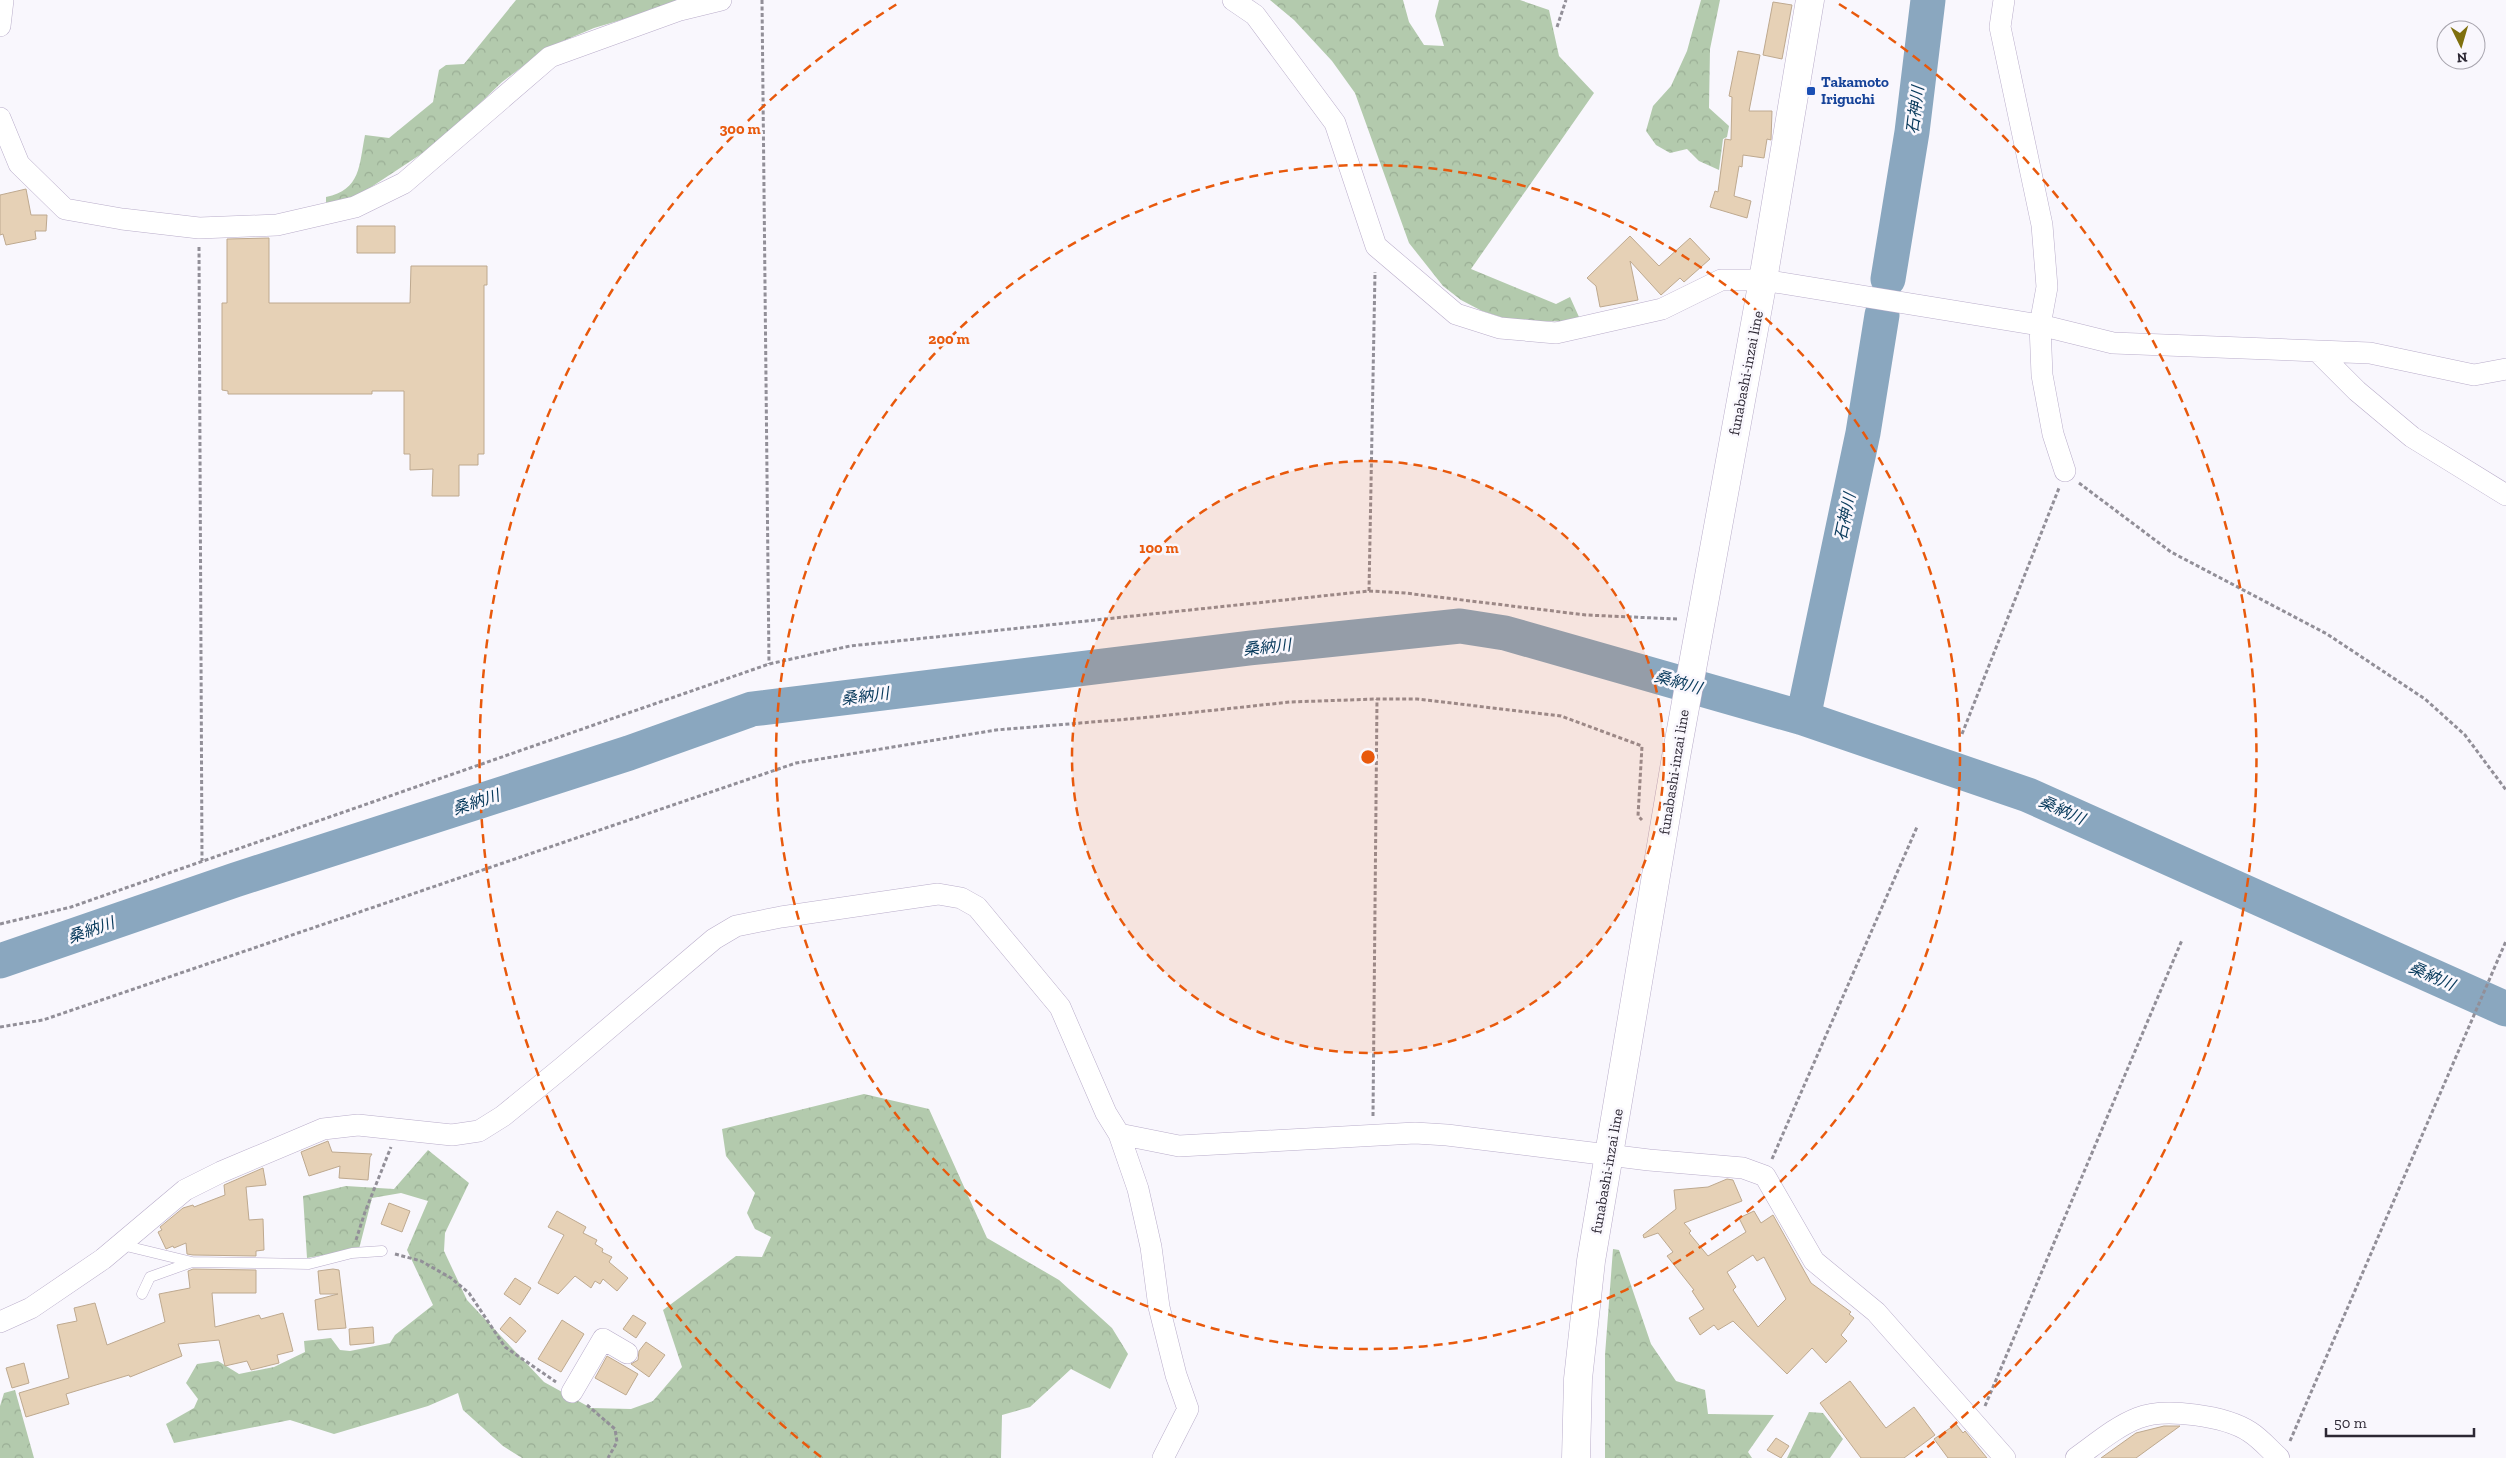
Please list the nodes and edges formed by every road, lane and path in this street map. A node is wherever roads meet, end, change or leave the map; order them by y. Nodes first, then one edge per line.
1 (3, 0) edge
2 (721, 0) edge
3 (762, 0) edge
4 (1233, 0) edge
5 (1566, 0) edge
6 (1810, 0) edge
7 (2004, 0) edge
8 (0, 26) edge
9 (1557, 27) dead end
10 (0, 118) edge
11 (199, 228) junction
12 (1376, 246) junction
13 (1763, 280) junction
14 (2040, 325) junction
15 (2318, 352) junction
16 (2506, 369) edge
17 (2065, 471) junction
18 (2506, 495) edge
19 (1369, 591) junction
20 (1699, 630) junction
21 (769, 664) junction
22 (1377, 699) junction
23 (1962, 734) dead end
24 (2506, 790) edge
25 (1916, 827) dead end
26 (1663, 843) junction
27 (202, 861) junction
28 (0, 924) edge
29 (2182, 940) dead end
30 (2506, 941) edge
31 (0, 1027) edge
32 (399, 1128) junction
33 (1120, 1134) junction
34 (1372, 1137) junction
35 (1610, 1154) junction
36 (1765, 1176) junction
37 (120, 1244) junction
38 (382, 1251) joint
39 (352, 1253) junction
40 (192, 1262) junction
41 (142, 1294) dead end
42 (0, 1322) edge
43 (627, 1353) dead end
44 (572, 1392) junction
45 (1976, 1427) junction
46 (2283, 1453) edge
47 (608, 1458) edge
48 (1163, 1458) edge
49 (1576, 1458) edge
50 (2005, 1458) edge
51 (2076, 1458) edge

1 - 8 street
2 - 11 street
3 - 21 path
4 - 12 street
5 - 9 path
6 - 13 main road, funabashi-inzai line
7 - 14 street
10 - 11 street
11 - 27 path
12 - 13 street
12 - 19 path
13 - 14 street
13 - 20 main road, funabashi-inzai line
14 - 15 street
14 - 17 street
15 - 16 street
15 - 18 street
17 - 23 path
17 - 24 path
19 - 20 path
19 - 21 path
20 - 26 main road, funabashi-inzai line
21 - 27 path
22 - 26 path
22 - 31 path
22 - 34 path
25 - 36 path
26 - 35 main road, funabashi-inzai line
27 - 28 path
29 - 45 path
30 - 46 path
32 - 33 street
32 - 37 street
32 - 39 path
33 - 34 street
33 - 48 street
34 - 35 street
35 - 36 street
35 - 49 main road, funabashi-inzai line
36 - 45 street
37 - 40 lane
37 - 42 street
38 - 39 lane
38 - 44 path
39 - 40 lane
40 - 41 lane
43 - 44 street
44 - 47 path
45 - 50 street
46 - 51 street

